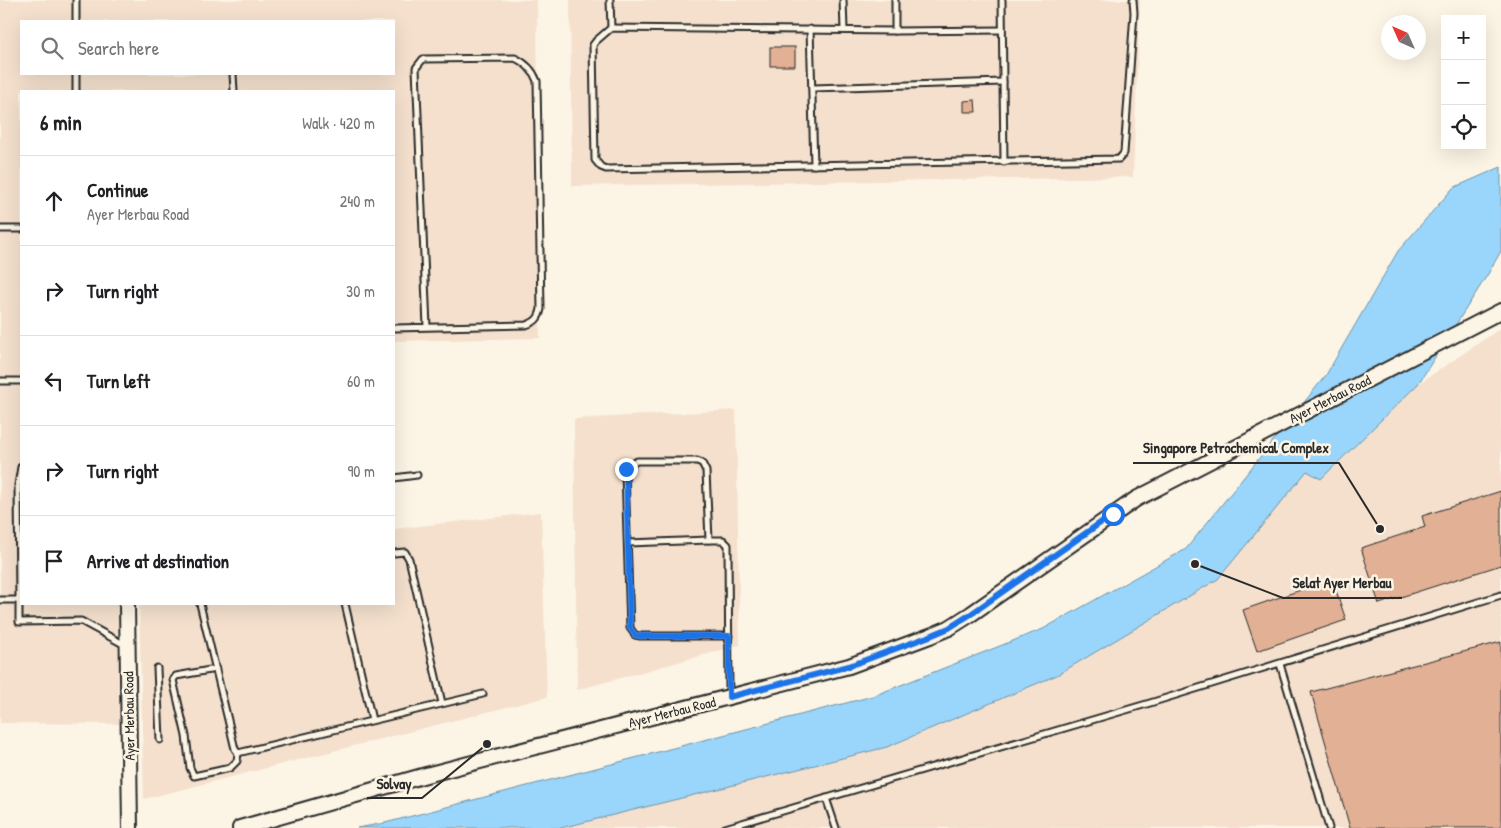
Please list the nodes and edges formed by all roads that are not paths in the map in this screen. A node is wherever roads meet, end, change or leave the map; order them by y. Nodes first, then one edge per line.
1 (76, 0) edge
2 (610, 0) edge
3 (843, 0) edge
4 (895, 0) edge
5 (1002, 0) edge
6 (1133, 0) edge
7 (76, 20) edge
8 (611, 28) junction
9 (810, 30) junction
10 (844, 30) junction
11 (1002, 30) junction
12 (895, 31) junction
13 (76, 75) edge
14 (233, 75) edge
15 (1003, 82) junction
16 (812, 88) junction
17 (76, 90) edge
18 (234, 90) edge
19 (1004, 162) junction
20 (814, 166) junction
21 (0, 229) edge
22 (20, 229) edge
23 (1501, 311) edge
24 (427, 327) junction
25 (395, 328) edge
26 (0, 381) edge
27 (20, 381) edge
28 (20, 473) edge
29 (418, 476) dead end
30 (395, 478) edge
31 (709, 540) junction
32 (628, 543) junction
33 (395, 553) edge
34 (1501, 596) edge
35 (0, 600) edge
36 (19, 600) junction
37 (127, 605) edge
38 (200, 605) edge
39 (344, 605) edge
40 (729, 636) junction
41 (127, 646) junction
42 (1280, 664) junction
43 (157, 668) dead end
44 (216, 669) junction
45 (483, 694) dead end
46 (729, 697) junction
47 (442, 703) junction
48 (372, 720) junction
49 (160, 740) dead end
50 (238, 753) junction
51 (826, 798) junction
52 (130, 828) edge
53 (240, 828) edge
54 (725, 828) edge
55 (836, 828) edge
56 (1329, 828) edge

1 - 7 lane
2 - 8 lane
3 - 10 lane
4 - 12 lane
5 - 11 lane
6 - 19 lane
8 - 9 lane
8 - 20 lane
9 - 10 lane
9 - 16 lane
10 - 12 lane
11 - 12 lane
11 - 15 lane
13 - 17 lane
14 - 18 lane
15 - 16 lane
15 - 19 lane
16 - 20 lane
19 - 20 lane
21 - 22 lane
23 - 46 street, Ayer Merbau Road
24 - 24 lane
24 - 25 lane
26 - 27 lane
28 - 36 lane
29 - 30 lane
31 - 32 lane
31 - 32 lane
31 - 40 lane
32 - 40 lane
33 - 47 lane
34 - 42 lane
35 - 36 lane
36 - 41 lane
37 - 41 street, Ayer Merbau Road
38 - 44 lane
39 - 48 lane
40 - 46 lane
41 - 52 street, Ayer Merbau Road
42 - 51 lane
42 - 56 lane
43 - 49 lane
44 - 50 lane
44 - 50 lane
45 - 47 lane
46 - 53 street, Ayer Merbau Road
47 - 48 lane
48 - 50 lane
51 - 54 lane
51 - 55 lane

